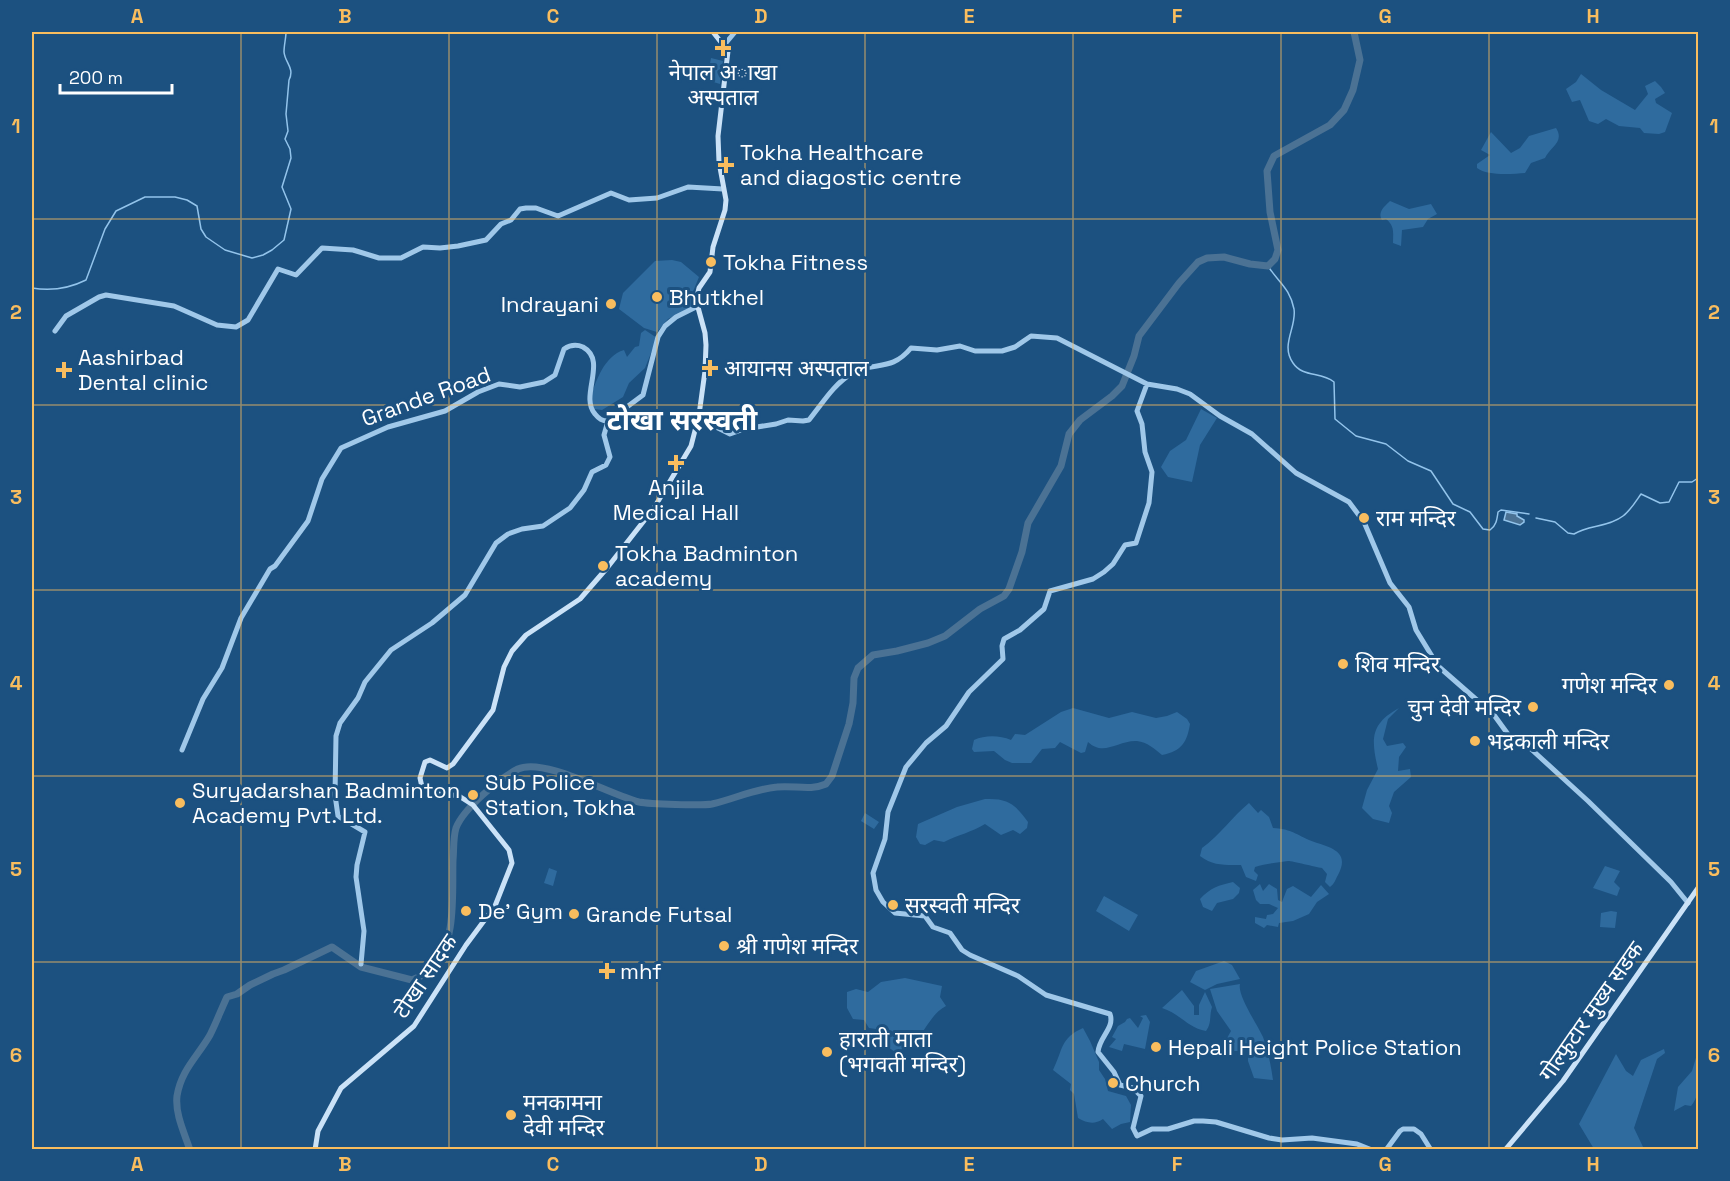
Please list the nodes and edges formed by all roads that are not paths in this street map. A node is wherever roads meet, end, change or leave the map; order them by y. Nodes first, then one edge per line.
1 (713, 32) edge
2 (735, 32) edge
3 (725, 44) junction
4 (723, 189) junction
5 (696, 307) junction
6 (55, 331) dead end
7 (1147, 384) junction
8 (699, 415) junction
9 (608, 421) junction
10 (182, 750) dead end
11 (1698, 888) edge
12 (1688, 903) junction
13 (361, 964) dead end
14 (315, 1149) edge
15 (1372, 1149) edge
16 (1386, 1149) edge
17 (1431, 1149) edge
18 (1505, 1149) edge

1 - 3 main road
2 - 3 street
3 - 4 main road
4 - 5 main road
4 - 6 street
5 - 8 main road
5 - 9 street
7 - 8 street
7 - 12 street
7 - 15 street
8 - 14 main road, टोखा सादक
9 - 10 street, Grande Road
9 - 13 street
11 - 12 main road, गोल्फुटार मुख्य सडक
12 - 18 main road, गोल्फुटार मुख्य सडक
16 - 17 street

